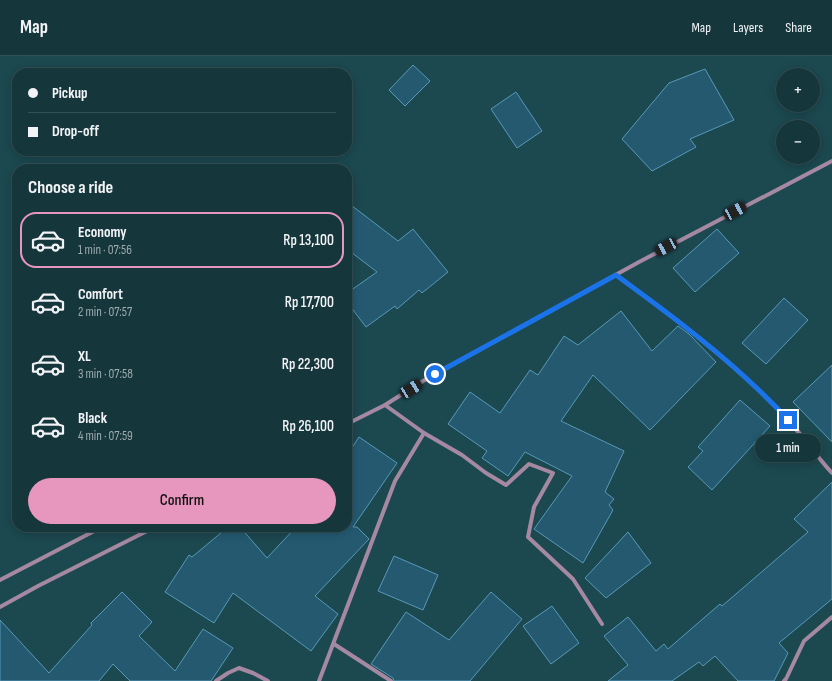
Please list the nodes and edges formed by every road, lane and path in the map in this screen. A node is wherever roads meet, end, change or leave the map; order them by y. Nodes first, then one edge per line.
1 (832, 161) edge
2 (616, 275) junction
3 (385, 405) junction
4 (352, 422) edge
5 (424, 432) junction
6 (832, 474) edge
7 (92, 532) edge
8 (145, 532) edge
9 (0, 580) edge
10 (0, 607) edge
11 (832, 617) edge
12 (602, 624) dead end
13 (334, 644) junction
14 (216, 681) edge
15 (268, 681) edge
16 (319, 681) edge
17 (391, 681) edge
18 (784, 681) edge

1 - 2 street
2 - 3 street
2 - 6 street
3 - 4 street
3 - 5 street
5 - 12 street
5 - 13 street
7 - 9 street
8 - 10 street
11 - 18 street
13 - 16 street
13 - 17 street
14 - 15 street

